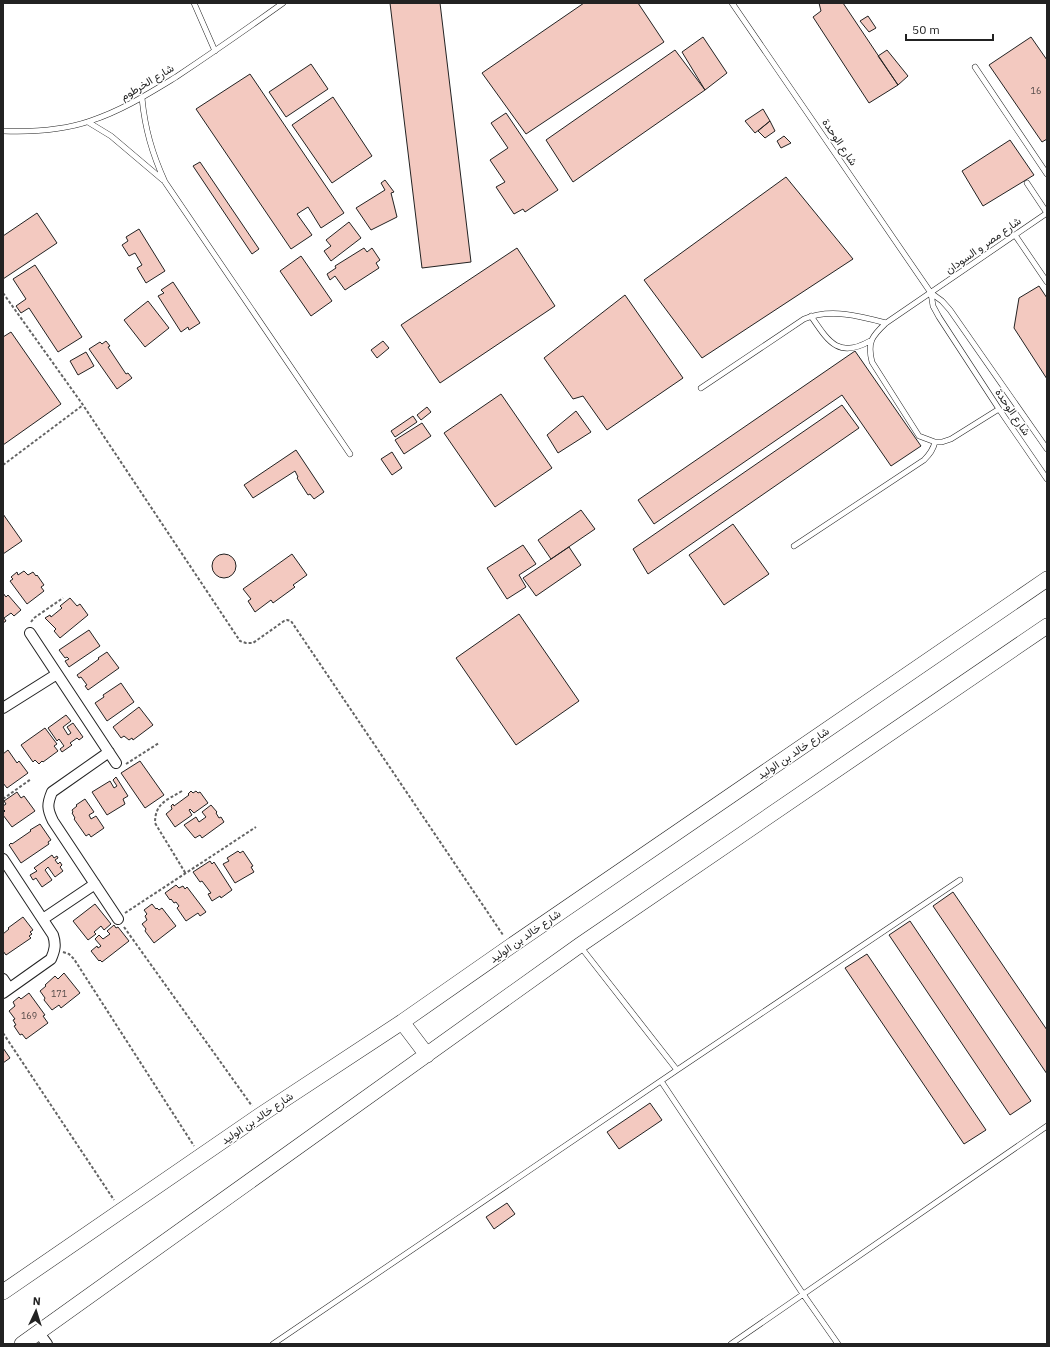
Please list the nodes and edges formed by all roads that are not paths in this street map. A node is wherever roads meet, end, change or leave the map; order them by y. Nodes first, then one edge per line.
1 (194, 3) edge
2 (283, 3) edge
3 (733, 3) edge
4 (215, 51) junction
5 (975, 67) dead end
6 (142, 98) junction
7 (88, 122) junction
8 (3, 131) edge
9 (1047, 174) edge
10 (165, 182) junction
11 (1027, 183) dead end
12 (1047, 213) edge
13 (1014, 235) junction
14 (1047, 282) edge
15 (931, 293) junction
16 (811, 316) junction
17 (886, 323) junction
18 (870, 341) junction
19 (701, 388) dead end
20 (999, 409) junction
21 (934, 442) junction
22 (1047, 449) edge
23 (350, 454) dead end
24 (1047, 479) edge
25 (794, 546) dead end
26 (1047, 579) edge
27 (1047, 626) edge
28 (30, 633) road end
29 (57, 674) junction
30 (3, 708) edge
31 (109, 752) junction
32 (116, 762) road end
33 (3, 858) edge
34 (960, 880) dead end
35 (95, 884) junction
36 (43, 918) junction
37 (118, 918) road end
38 (580, 945) junction
39 (3, 979) edge
40 (6, 991) edge
41 (402, 1022) junction
42 (427, 1055) junction
43 (677, 1070) junction
44 (661, 1081) junction
45 (1047, 1126) edge
46 (3, 1292) edge
47 (803, 1294) junction
48 (43, 1338) edge
49 (22, 1344) edge
50 (273, 1344) edge
51 (731, 1344) edge
52 (838, 1344) edge

1 - 4 lane
2 - 4 lane, شارع الخرطوم
3 - 15 lane, شارع الوحدة
4 - 6 lane, شارع الخرطوم
5 - 9 lane
6 - 7 lane, شارع الخرطوم
6 - 10 lane
7 - 8 lane, شارع الخرطوم
7 - 10 lane
10 - 23 lane
11 - 12 lane
12 - 13 lane, شارع مصر و السودان
13 - 14 lane
13 - 15 lane, شارع مصر و السودان
15 - 17 lane, شارع مصر و السودان
15 - 20 lane, شارع الوحدة
15 - 22 lane, شارع الوحدة
16 - 17 lane
16 - 18 lane
16 - 19 lane
17 - 18 lane, شارع مصر و السودان
18 - 21 lane
20 - 21 lane
20 - 24 lane, شارع الوحدة
21 - 25 lane
26 - 41 main road, شارع خالد بن الوليد
27 - 38 main road
28 - 29 street
29 - 30 street
29 - 31 street
31 - 32 street
31 - 35 street
33 - 36 street
34 - 43 lane
35 - 36 street
35 - 37 street
36 - 40 street
38 - 42 main road
38 - 43 lane
39 - 40 street
41 - 42 main road
41 - 46 main road, شارع خالد بن الوليد
42 - 48 main road
43 - 44 lane
44 - 47 lane
44 - 50 lane
45 - 47 lane
47 - 51 lane
47 - 52 lane
48 - 49 main road

